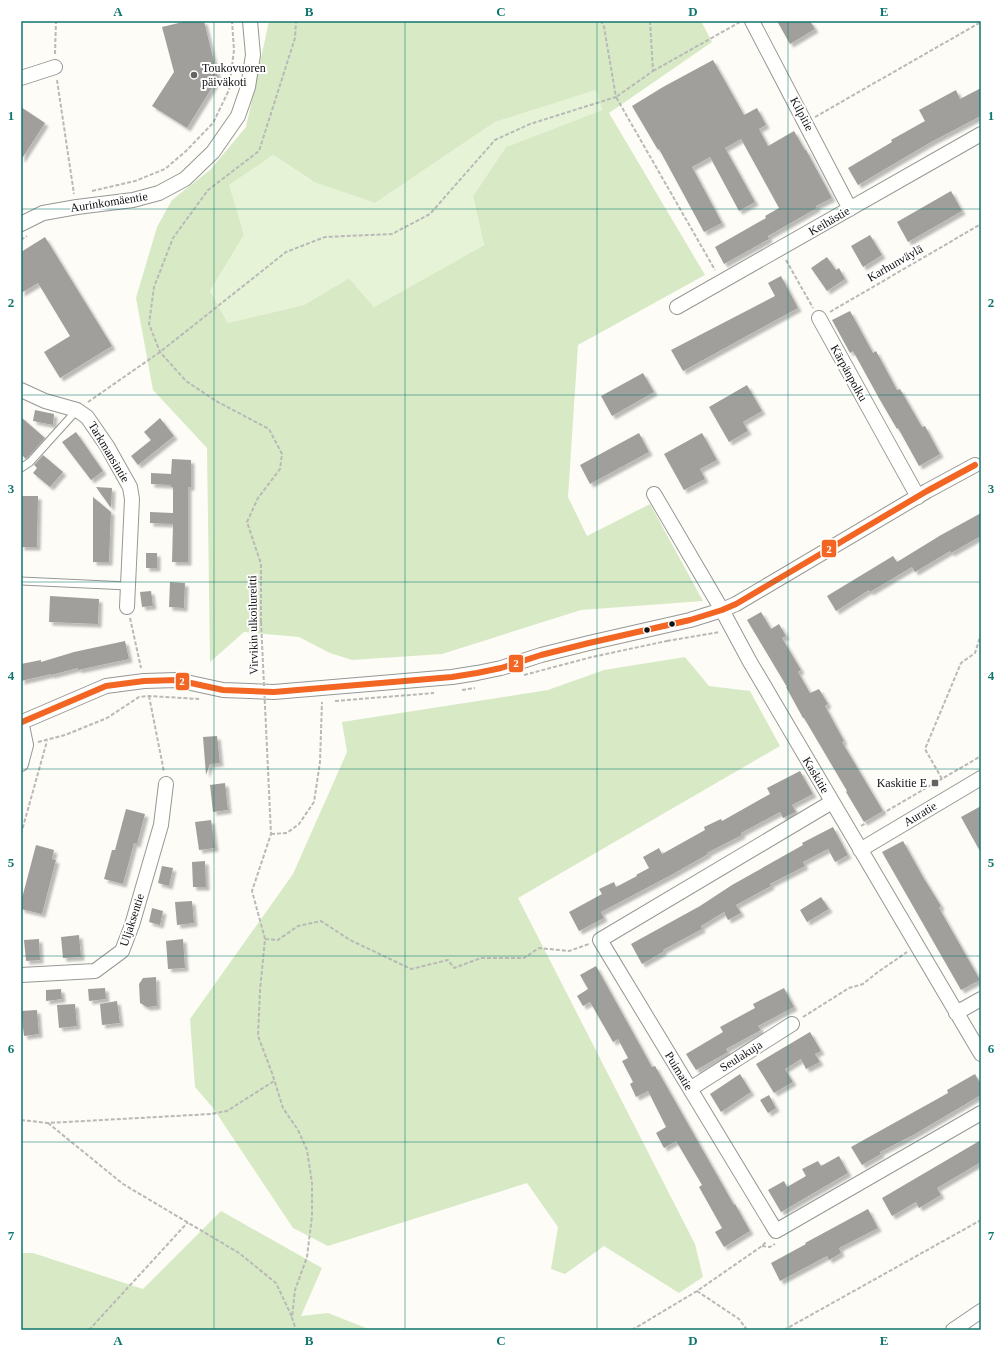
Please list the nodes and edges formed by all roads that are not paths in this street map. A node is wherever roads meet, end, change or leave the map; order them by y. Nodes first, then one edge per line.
1 (250, 21) edge
2 (752, 21) edge
3 (55, 67) road end
4 (21, 78) edge
5 (981, 134) edge
6 (850, 209) junction
7 (21, 224) edge
8 (677, 307) dead end
9 (819, 318) road end
10 (21, 390) edge
11 (77, 410) junction
12 (978, 465) edge
13 (21, 468) edge
14 (654, 494) dead end
15 (918, 497) junction
16 (21, 581) edge
17 (128, 586) junction
18 (127, 607) road end
19 (722, 610) junction
20 (22, 721) edge
21 (21, 764) edge
22 (981, 778) edge
23 (166, 784) road end
24 (832, 802) junction
25 (860, 850) junction
26 (21, 975) edge
27 (981, 999) edge
28 (956, 1013) junction
29 (792, 1024) road end
30 (981, 1054) edge
31 (690, 1088) junction
32 (981, 1113) edge
33 (981, 1311) edge
34 (953, 1330) edge

1 - 7 street, Aurinkomäentie
2 - 6 street, Kilpitie
3 - 4 street
5 - 6 street, Keihästie
6 - 8 street, Keihästie
9 - 15 street, Kärpänpolku
10 - 11 street, Tarkmansintie
11 - 13 lane
11 - 17 street, Tarkmansintie
12 - 15 street
14 - 19 street, Kaskitie
15 - 19 street
16 - 17 lane
17 - 18 street, Tarkmansintie
19 - 20 street
19 - 24 street, Kaskitie
20 - 21 street
22 - 25 street, Auratie
23 - 26 street, Uljaksentie
24 - 25 street, Kaskitie
24 - 31 street, Puimatie
25 - 28 street, Kaskitie
27 - 28 street
28 - 30 street, Kaskitie
29 - 31 street, Seulakuja
31 - 32 street, Puimatie
33 - 34 street

